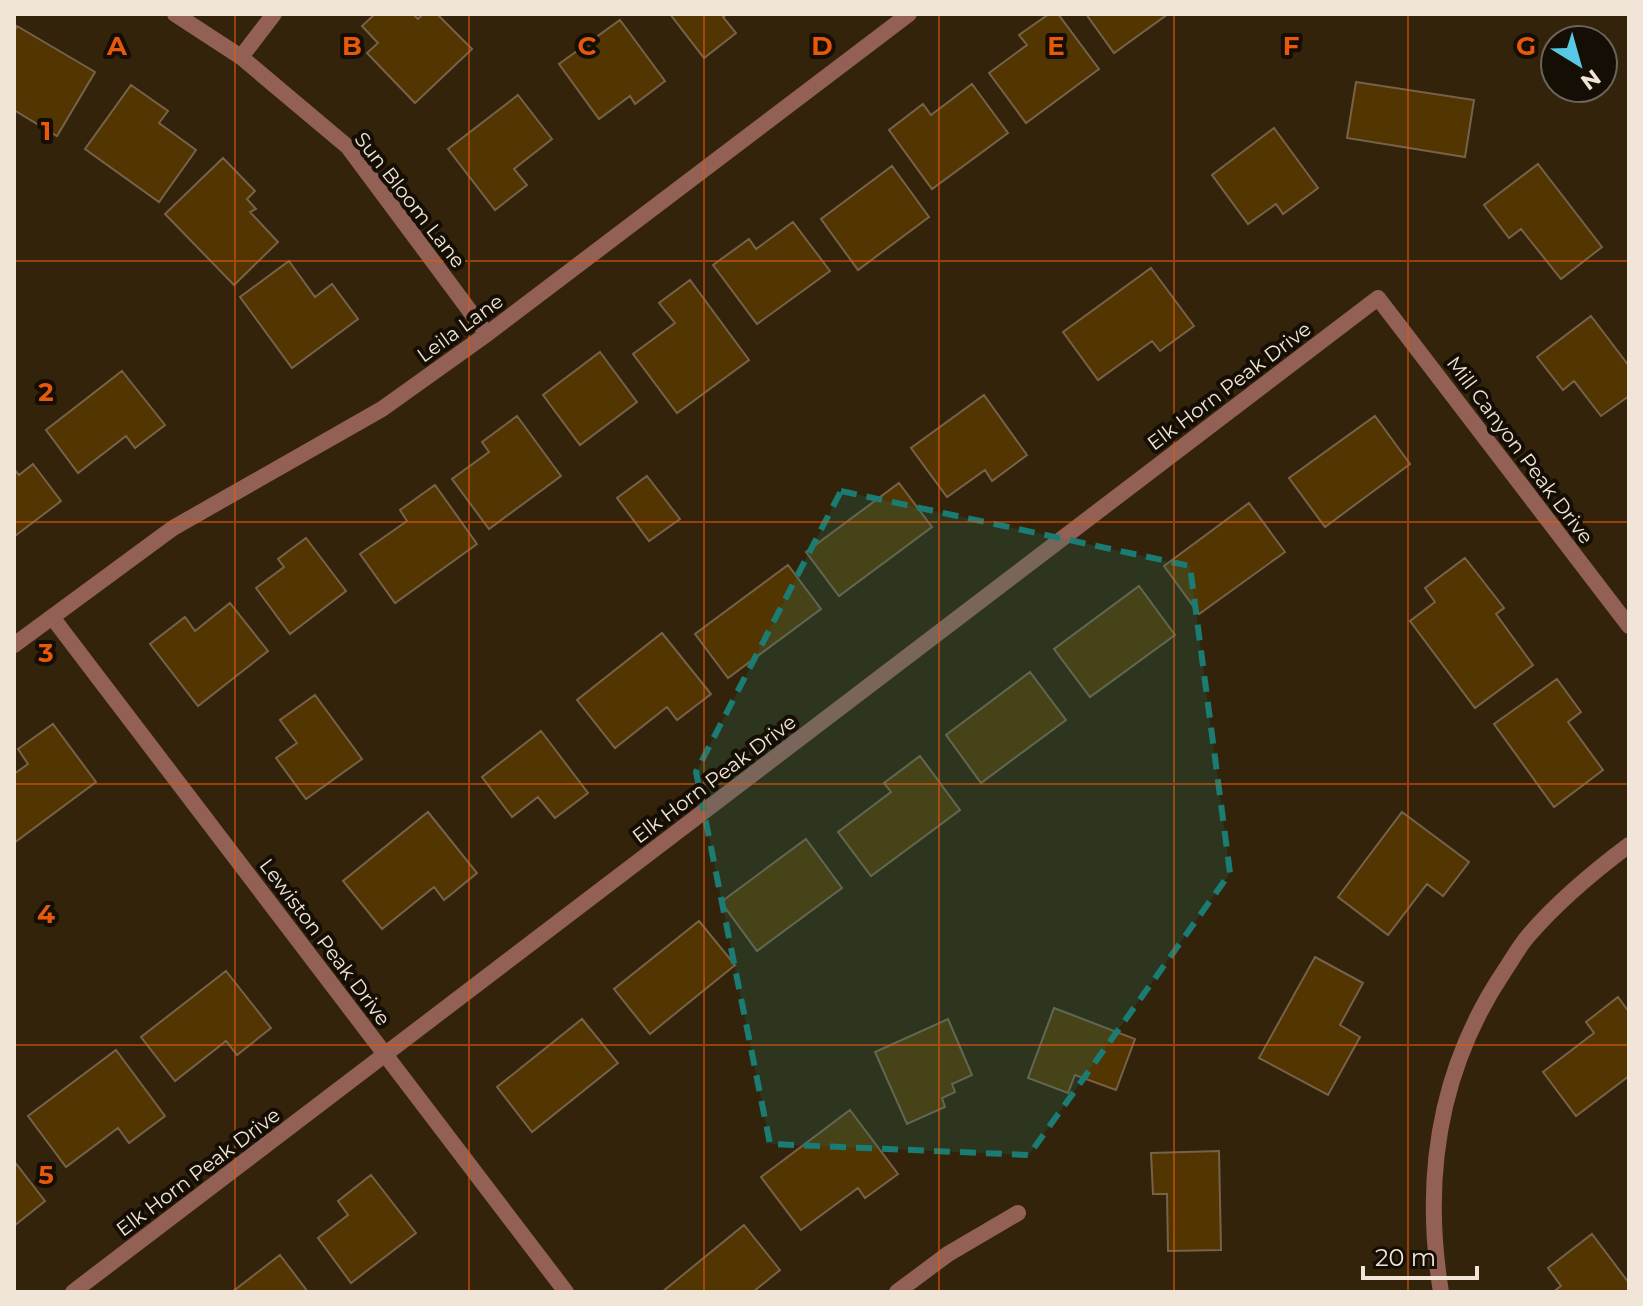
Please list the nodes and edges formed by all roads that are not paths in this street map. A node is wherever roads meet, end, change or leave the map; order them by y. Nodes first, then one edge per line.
1 (175, 14) edge
2 (274, 14) edge
3 (909, 14) edge
4 (241, 57) junction
5 (1378, 298) joint
6 (487, 334) junction
7 (52, 617) junction
8 (1629, 626) edge
9 (14, 645) edge
10 (1629, 845) edge
11 (385, 1054) junction
12 (1018, 1213) dead end
13 (73, 1292) edge
14 (566, 1292) edge
15 (897, 1292) edge
16 (1441, 1292) edge

1 - 4 street, Sun Bloom Lane
2 - 4 street
3 - 6 street, Leila Lane
4 - 6 street, Sun Bloom Lane
5 - 8 street, Mill Canyon Peak Drive
5 - 11 street, Elk Horn Peak Drive
6 - 7 street, Leila Lane
7 - 9 street, Leila Lane
7 - 11 street, Lewiston Peak Drive
10 - 16 street
11 - 13 street, Elk Horn Peak Drive
11 - 14 street, Lewiston Peak Drive
12 - 15 street

